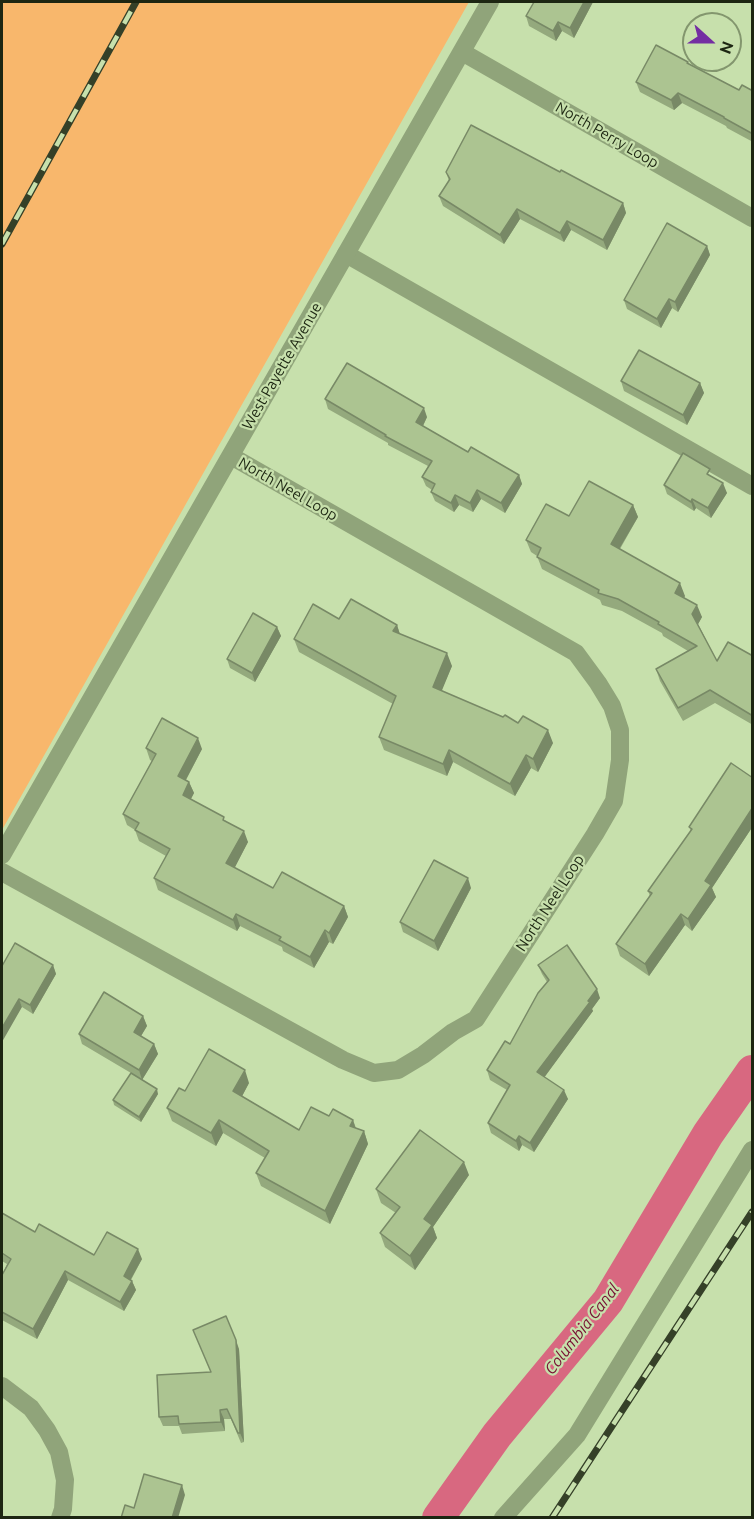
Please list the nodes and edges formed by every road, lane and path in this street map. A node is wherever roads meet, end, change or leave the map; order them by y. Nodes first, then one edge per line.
1 (490, 2) edge
2 (462, 52) junction
3 (753, 218) edge
4 (346, 255) junction
5 (231, 456) junction
6 (753, 486) edge
7 (2, 855) edge
8 (2, 872) edge
9 (753, 1150) edge
10 (2, 1386) edge
11 (60, 1518) edge
12 (503, 1518) edge

1 - 2 street, West Payette Avenue
2 - 3 street, North Perry Loop
2 - 4 street, West Payette Avenue
4 - 5 street, West Payette Avenue
4 - 6 street
5 - 7 street, West Payette Avenue
5 - 8 street, North Neel Loop
9 - 12 street
10 - 11 street

